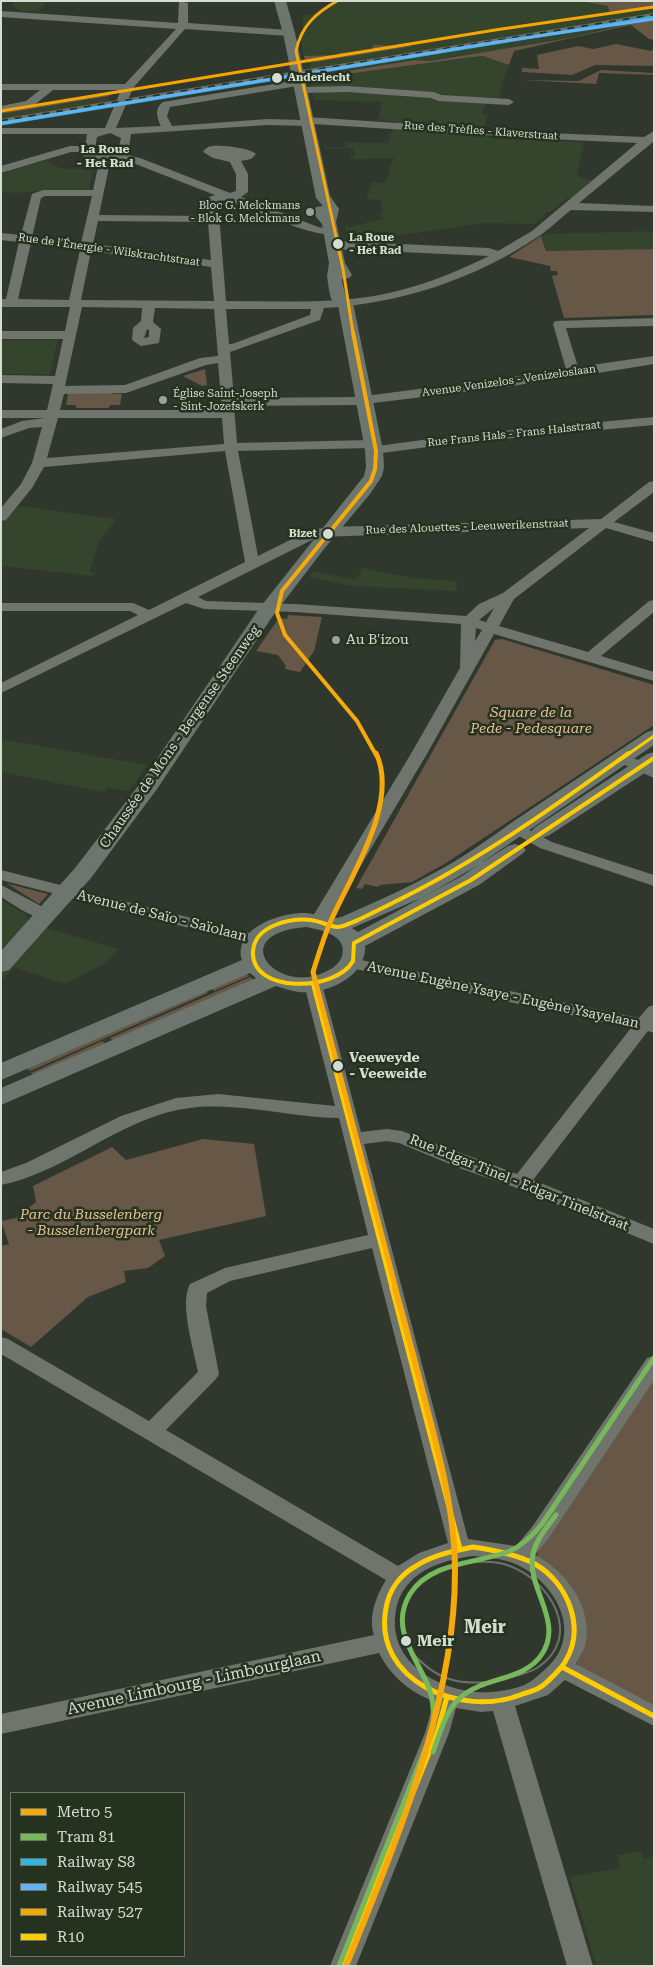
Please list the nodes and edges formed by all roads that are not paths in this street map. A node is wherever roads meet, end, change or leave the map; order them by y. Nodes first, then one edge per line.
1 (280, 1) edge
2 (291, 1) edge
3 (183, 3) dead end
4 (1, 14) edge
5 (182, 26) junction
6 (289, 33) junction
7 (1, 87) edge
8 (50, 87) junction
9 (128, 87) junction
10 (300, 87) junction
11 (509, 102) dead end
12 (435, 107) junction
13 (1, 109) edge
14 (308, 121) junction
15 (427, 127) junction
16 (168, 129) junction
17 (1, 131) edge
18 (111, 131) junction
19 (651, 138) edge
20 (212, 145) dead end
21 (89, 149) junction
22 (122, 156) junction
23 (105, 160) junction
24 (1, 170) edge
25 (98, 193) junction
26 (231, 197) junction
27 (654, 201) edge
28 (572, 202) junction
29 (654, 209) edge
30 (94, 218) junction
31 (214, 219) junction
32 (331, 233) junction
33 (1, 236) edge
34 (26, 239) junction
35 (87, 247) junction
36 (499, 255) junction
37 (217, 264) junction
38 (6, 303) edge
39 (75, 303) junction
40 (345, 303) junction
41 (149, 304) junction
42 (220, 304) junction
43 (318, 304) junction
44 (654, 322) edge
45 (147, 323) dead end
46 (1, 335) edge
47 (70, 336) junction
48 (224, 354) junction
49 (654, 360) edge
50 (573, 371) junction
51 (1, 378) edge
52 (59, 385) junction
53 (364, 400) junction
54 (228, 408) junction
55 (1, 414) edge
56 (51, 418) junction
57 (654, 421) edge
58 (1, 434) edge
59 (231, 447) junction
60 (373, 447) junction
61 (39, 462) junction
62 (654, 484) edge
63 (1, 517) edge
64 (604, 523) junction
65 (330, 531) junction
66 (654, 538) edge
67 (252, 564) junction
68 (508, 596) junction
69 (186, 597) junction
70 (654, 604) edge
71 (1, 607) edge
72 (271, 607) junction
73 (149, 615) junction
74 (469, 621) junction
75 (491, 628) junction
76 (590, 658) junction
77 (466, 669) junction
78 (654, 677) edge
79 (1, 688) edge
80 (654, 736) edge
81 (643, 764) edge
82 (526, 834) junction
83 (1, 875) edge
84 (654, 882) edge
85 (1, 890) edge
86 (67, 892) junction
87 (48, 914) junction
88 (328, 924) junction
89 (256, 940) junction
90 (353, 953) junction
91 (255, 963) junction
92 (1, 965) edge
93 (273, 979) junction
94 (313, 984) junction
95 (654, 1011) edge
96 (648, 1026) edge
97 (1, 1072) edge
98 (1, 1097) edge
99 (346, 1112) junction
100 (353, 1139) junction
101 (1, 1179) edge
102 (522, 1182) junction
103 (654, 1237) edge
104 (379, 1239) junction
105 (1, 1344) edge
106 (654, 1364) edge
107 (151, 1432) junction
108 (460, 1549) junction
109 (521, 1556) junction
110 (400, 1578) junction
111 (386, 1642) junction
112 (562, 1668) junction
113 (447, 1697) junction
114 (502, 1701) junction
115 (654, 1716) edge
116 (1, 1724) edge
117 (343, 1966) edge
118 (580, 1966) edge

1 - 6 main road, Chaussée de Mons - Bergense Steenweg
2 - 6 main road, Chaussée de Mons - Bergense Steenweg
3 - 5 street
4 - 5 street
5 - 6 street
5 - 9 street
6 - 10 main road, Chaussée de Mons - Bergense Steenweg
7 - 8 street
8 - 9 street
8 - 13 street
9 - 18 street
10 - 12 street
10 - 14 main road, Chaussée de Mons - Bergense Steenweg
10 - 16 street
11 - 12 street
12 - 15 street
14 - 15 street, Rue des Trèfles - Klaverstraat
14 - 16 street, Rue des Trèfles - Klaverstraat
14 - 32 main road, Chaussée de Mons - Bergense Steenweg
15 - 19 street, Rue des Trèfles - Klaverstraat
16 - 18 street, Rue des Trèfles - Klaverstraat
17 - 18 street, Rue des Trèfles - Klaverstraat
18 - 21 street
18 - 22 street
19 - 28 street
20 - 26 street
21 - 23 street
21 - 24 street
22 - 23 street
22 - 26 street
23 - 25 street
25 - 30 street
25 - 34 street
26 - 31 street
26 - 32 street
27 - 28 street
28 - 29 street
28 - 36 street
30 - 31 street
30 - 35 street
31 - 37 street
32 - 36 street
32 - 40 main road, Chaussée de Mons - Bergense Steenweg
33 - 34 street, Rue de l'Énergie - Wilskrachtstraat
34 - 35 street, Rue de l'Énergie - Wilskrachtstraat
34 - 38 street
35 - 37 street, Rue de l'Énergie - Wilskrachtstraat
35 - 39 street
36 - 40 street
37 - 42 street
38 - 39 street
39 - 41 street
39 - 47 street
40 - 43 street
40 - 53 main road, Chaussée de Mons - Bergense Steenweg
41 - 42 street
41 - 45 street
42 - 43 street
42 - 48 street
43 - 48 street
44 - 50 street
46 - 47 street
47 - 52 street
48 - 52 street
48 - 54 street
49 - 50 street, Avenue Venizelos - Venizeloslaan
50 - 53 street, Avenue Venizelos - Venizeloslaan
51 - 52 street
52 - 56 street
53 - 54 street, Avenue Venizelos - Venizeloslaan
53 - 60 main road, Chaussée de Mons - Bergense Steenweg
54 - 56 street, Avenue Venizelos - Venizeloslaan
54 - 59 street
55 - 56 street
56 - 58 street
56 - 61 street
57 - 60 street, Rue Frans Hals - Frans Halsstraat
59 - 60 street, Rue Frans Hals - Frans Halsstraat
59 - 61 street, Rue Frans Hals - Frans Halsstraat
59 - 67 street
60 - 65 main road, Chaussée de Mons - Bergense Steenweg
61 - 63 street
62 - 64 street
64 - 65 street, Rue des Alouettes - Leeuwerikenstraat
64 - 66 street, Rue des Alouettes - Leeuwerikenstraat
64 - 68 street
65 - 67 street, Rue des Alouettes - Leeuwerikenstraat
65 - 72 main road, Chaussée de Mons - Bergense Steenweg
67 - 69 street, Rue des Alouettes - Leeuwerikenstraat
68 - 74 street
68 - 75 street
69 - 72 street
69 - 73 street, Rue des Alouettes - Leeuwerikenstraat
70 - 76 street
71 - 73 street
72 - 74 street
72 - 86 main road, Chaussée de Mons - Bergense Steenweg
73 - 79 street, Rue des Alouettes - Leeuwerikenstraat
74 - 75 street
74 - 77 street
75 - 76 street
75 - 77 street
76 - 78 street
77 - 88 street
80 - 81 main road
81 - 82 main road
82 - 84 street
82 - 88 main road
82 - 90 main road
83 - 86 street, Avenue de Saïo - Saïolaan
85 - 87 street
86 - 87 main road, Chaussée de Mons - Bergense Steenweg
86 - 89 street, Avenue de Saïo - Saïolaan
87 - 92 main road, Chaussée de Mons - Bergense Steenweg
88 - 89 main road
88 - 90 main road
89 - 91 main road
90 - 94 main road
90 - 96 street, Avenue Eugène Ysaye - Eugène Ysayelaan
91 - 93 main road
91 - 97 main road
93 - 94 main road
93 - 98 main road
94 - 99 street
95 - 96 street
96 - 102 street
99 - 100 street
99 - 101 street
100 - 102 street, Rue Edgar Tinel - Edgar Tinelstraat
100 - 104 street
102 - 103 street, Rue Edgar Tinel - Edgar Tinelstraat
104 - 107 street
104 - 108 street
105 - 107 street
106 - 109 street
107 - 110 street
108 - 109 street
108 - 110 street
109 - 112 street
110 - 111 street
111 - 113 street
111 - 116 street, Avenue Limbourg - Limbourglaan
112 - 114 street
112 - 115 street
113 - 114 street
113 - 117 street
114 - 118 street

